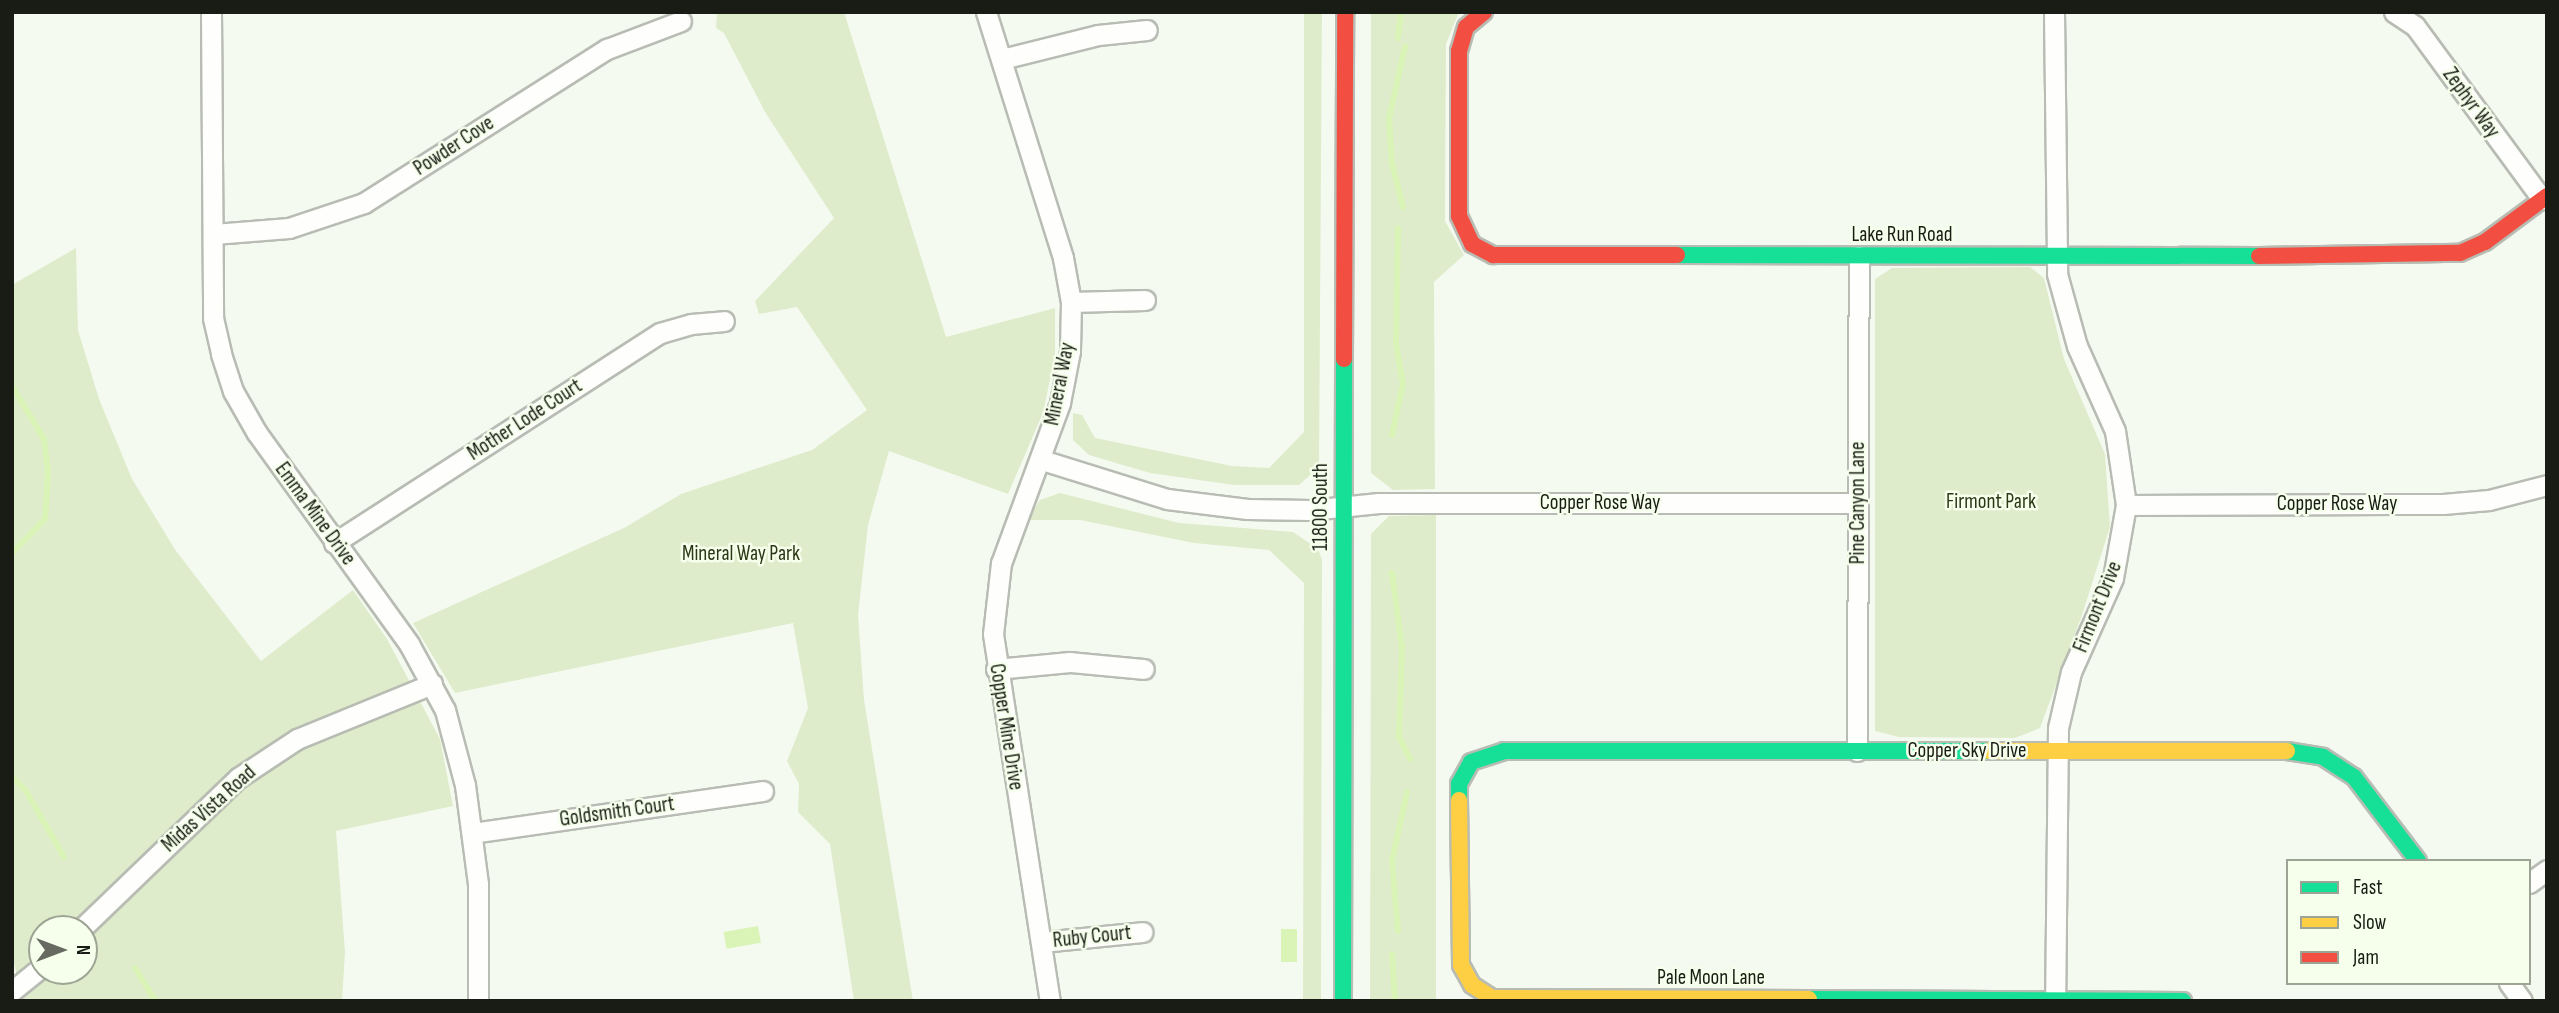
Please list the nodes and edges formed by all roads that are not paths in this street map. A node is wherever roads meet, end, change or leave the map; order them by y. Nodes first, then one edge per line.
1 (211, 12) edge
2 (986, 12) edge
3 (1345, 12) edge
4 (2054, 12) edge
5 (2394, 12) edge
6 (1478, 17) edge
7 (681, 21) dead end
8 (1147, 30) dead end
9 (1002, 60) junction
10 (2545, 198) edge
11 (214, 234) junction
12 (1860, 256) junction
13 (2055, 256) junction
14 (1145, 300) dead end
15 (1072, 302) junction
16 (724, 321) dead end
17 (1042, 460) junction
18 (2547, 485) edge
19 (1858, 503) junction
20 (2126, 505) junction
21 (1342, 507) junction
22 (334, 543) junction
23 (996, 669) junction
24 (1144, 669) dead end
25 (432, 684) junction
26 (1857, 751) junction
27 (2056, 751) junction
28 (1471, 762) joint
29 (763, 791) dead end
30 (472, 833) junction
31 (2416, 859) edge
32 (2547, 870) edge
33 (2531, 882) edge
34 (96, 915) edge
35 (1143, 932) dead end
36 (1041, 942) junction
37 (28, 978) edge
38 (2510, 985) edge
39 (12, 991) edge
40 (2055, 1000) edge
41 (478, 1001) edge
42 (1050, 1001) edge
43 (1343, 1001) edge
44 (2183, 1001) edge
45 (2522, 1001) edge

1 - 11 street, Emma Mine Drive
2 - 9 street, Mineral Way
3 - 21 street, 11800 South
4 - 13 street, Firmont Drive
5 - 10 street, Zephyr Way
6 - 12 street, Lake Run Road
7 - 11 street, Powder Cove
8 - 9 street
9 - 15 street, Mineral Way
10 - 13 street, Lake Run Road
11 - 22 street, Emma Mine Drive
12 - 13 street, Lake Run Road
12 - 19 street, Pine Canyon Lane
13 - 20 street, Firmont Drive
14 - 15 street
15 - 17 street, Mineral Way
16 - 22 street, Mother Lode Court
17 - 21 street
17 - 23 street, Copper Mine Drive
18 - 20 street, Copper Rose Way
19 - 21 street, Copper Rose Way
19 - 26 street, Pine Canyon Lane
20 - 27 street, Firmont Drive
21 - 43 street, 11800 South
22 - 25 street, Emma Mine Drive
23 - 24 street
23 - 36 street, Copper Mine Drive
25 - 30 street, Emma Mine Drive
25 - 34 street, Midas Vista Road
26 - 27 street, Copper Sky Drive
26 - 28 street, Copper Sky Drive
27 - 31 street, Copper Sky Drive
27 - 40 street, Firmont Drive
28 - 40 street, Pale Moon Lane
29 - 30 street, Goldsmith Court
30 - 41 street, Emma Mine Drive
32 - 33 street
35 - 36 street, Ruby Court
36 - 42 street, Copper Mine Drive
37 - 39 street
38 - 45 street
40 - 44 street, Pale Moon Lane

